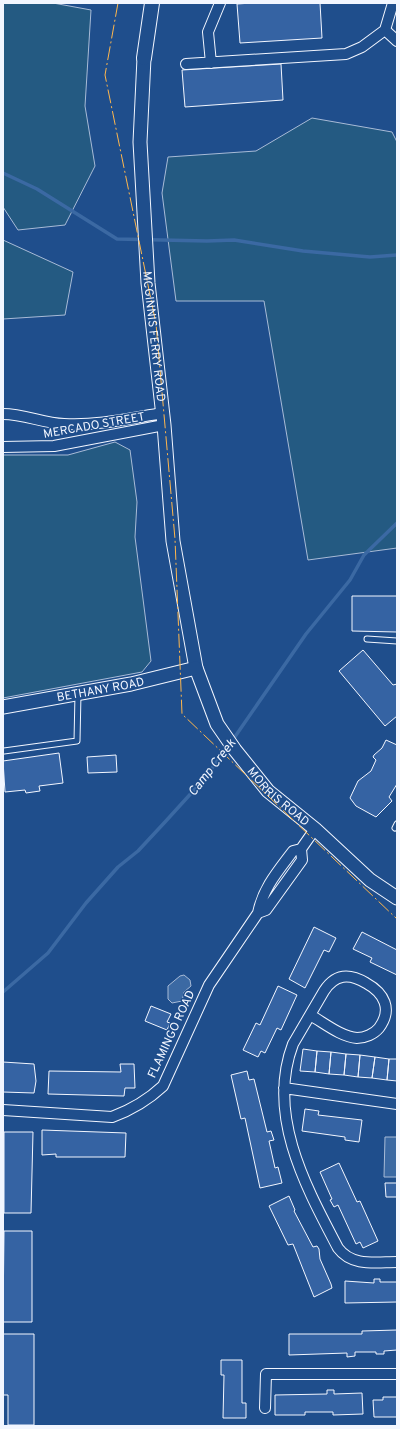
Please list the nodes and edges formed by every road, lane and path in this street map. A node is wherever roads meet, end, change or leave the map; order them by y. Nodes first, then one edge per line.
1 (152, 3) edge
2 (220, 3) edge
3 (393, 3) edge
4 (385, 30) junction
5 (397, 41) edge
6 (144, 58) joint
7 (211, 63) junction
8 (186, 64) dead end
9 (3, 414) edge
10 (164, 419) junction
11 (3, 447) edge
12 (367, 639) dead end
13 (397, 641) edge
14 (196, 668) junction
15 (78, 693) junction
16 (3, 706) edge
17 (4, 751) dead end
18 (315, 829) junction
19 (301, 849) junction
20 (278, 872) junction
21 (288, 880) junction
22 (397, 898) edge
23 (258, 913) junction
24 (310, 1015) junction
25 (284, 1088) junction
26 (397, 1104) edge
27 (3, 1110) edge
28 (397, 1262) edge
29 (397, 1374) edge
30 (265, 1408) dead end

1 - 6 main road, MCGINNIS FERRY ROAD
2 - 7 street
3 - 4 street
4 - 5 street
4 - 7 street
6 - 10 street, MCGINNIS FERRY ROAD
7 - 8 street
9 - 10 street, MERCADO STREET
10 - 11 street, MERCADO STREET
10 - 14 street, MCGINNIS FERRY ROAD
12 - 13 lane
14 - 15 street, BETHANY ROAD
14 - 18 street, MORRIS ROAD
15 - 16 street, BETHANY ROAD
15 - 17 lane
18 - 19 street, FLAMINGO ROAD
18 - 22 street, MORRIS ROAD
19 - 20 street, FLAMINGO ROAD
19 - 21 street, FLAMINGO ROAD
20 - 21 street
20 - 23 street, FLAMINGO ROAD
21 - 23 street, FLAMINGO ROAD
23 - 27 street, FLAMINGO ROAD
24 - 24 street
24 - 25 street
25 - 26 street
25 - 28 street
29 - 30 street

